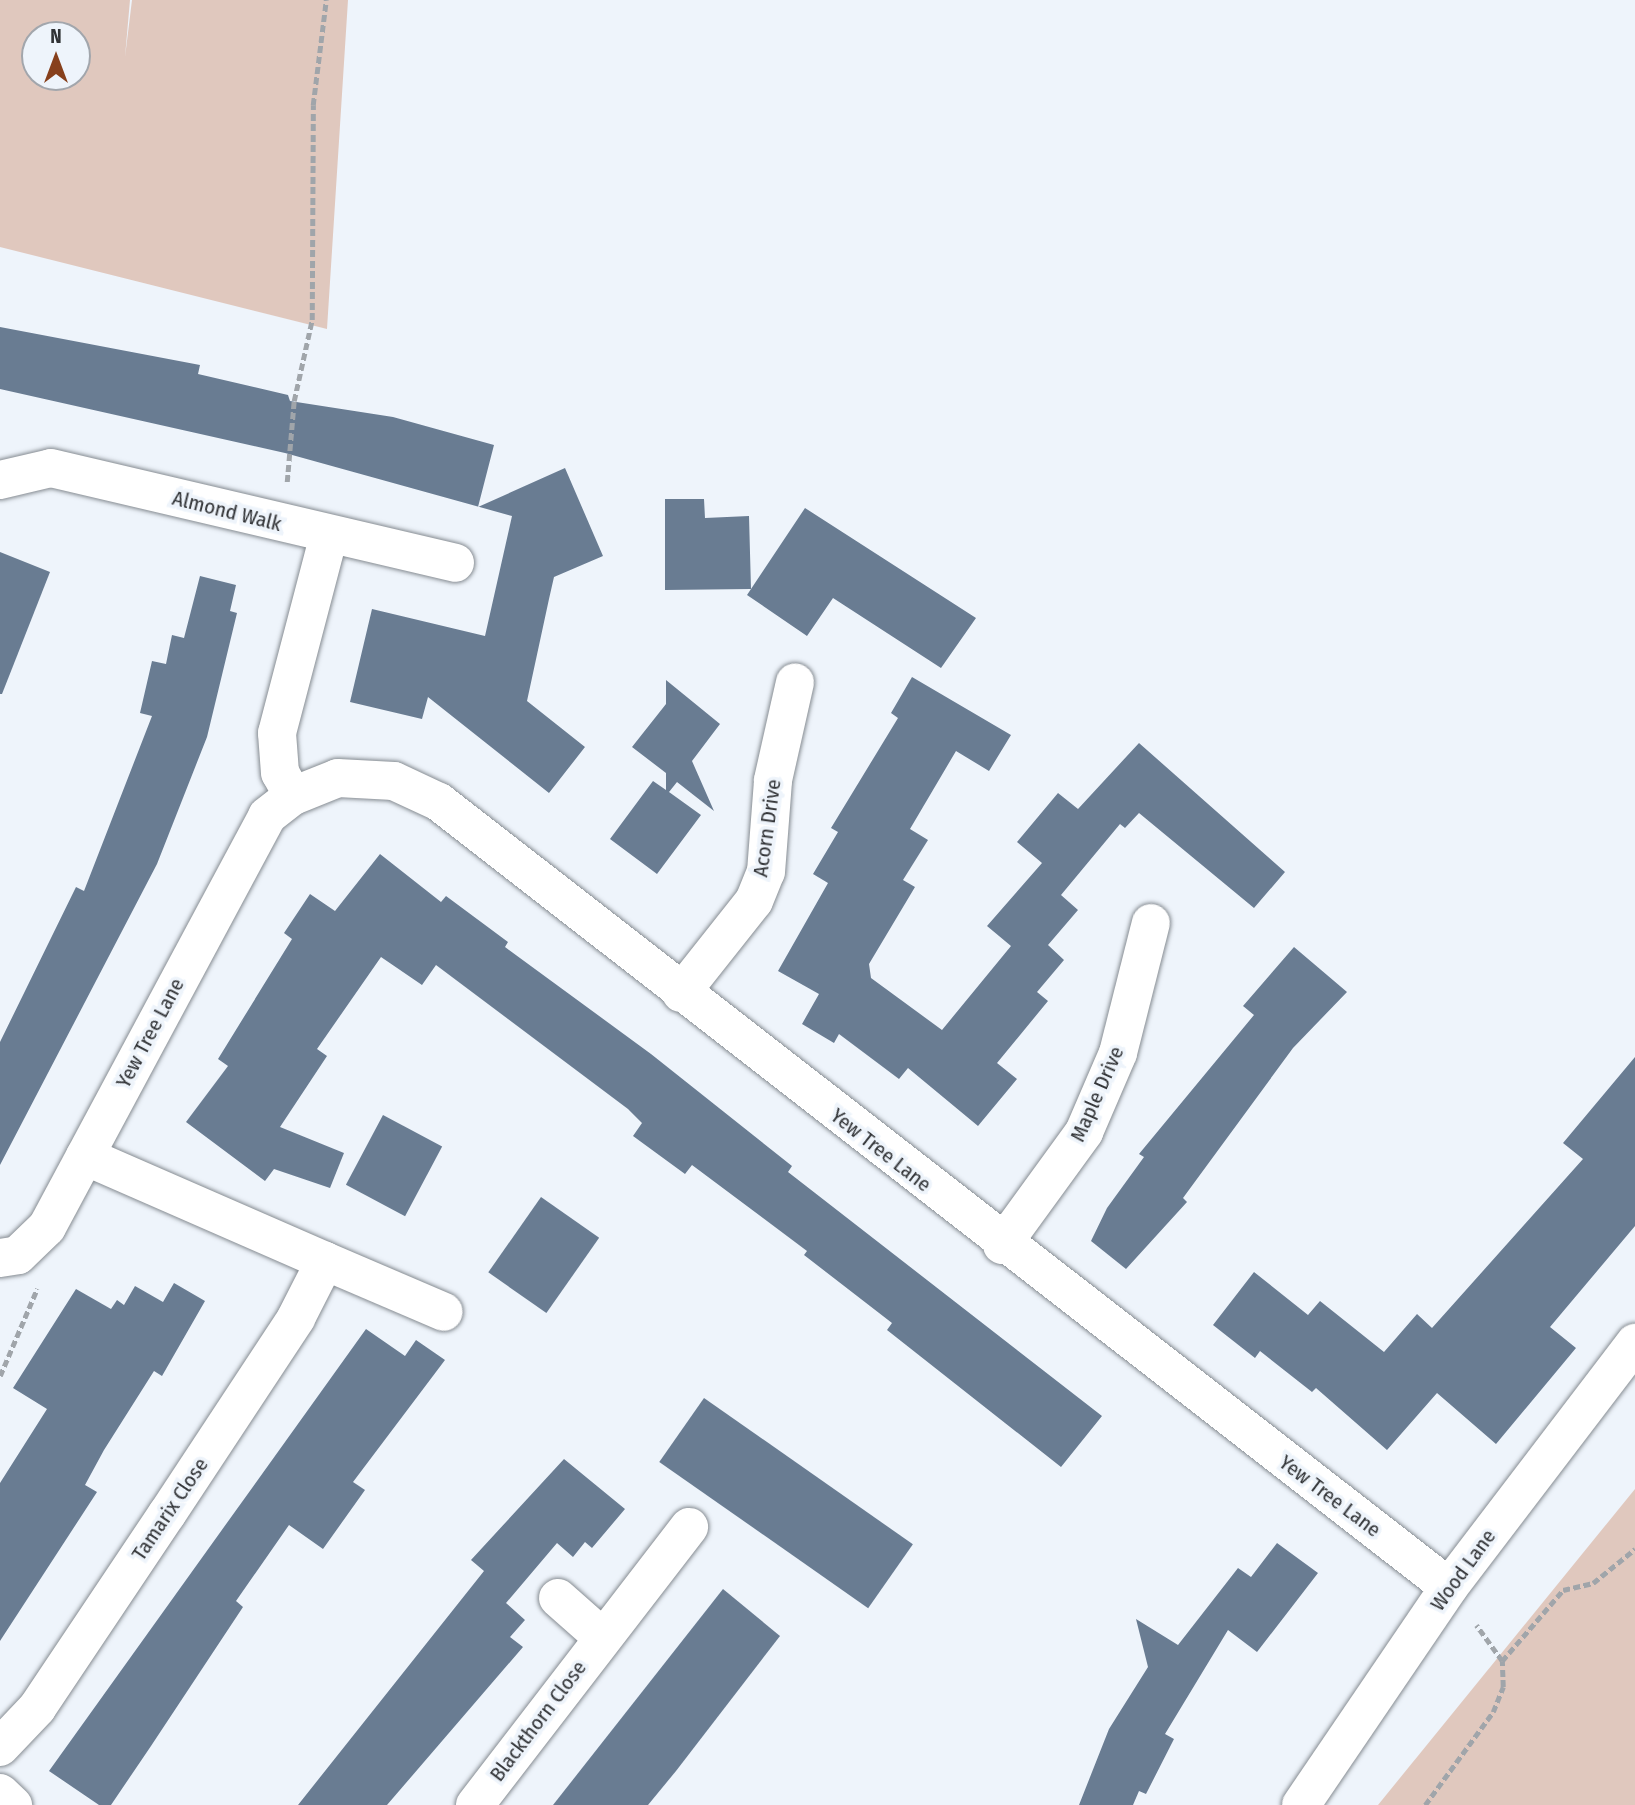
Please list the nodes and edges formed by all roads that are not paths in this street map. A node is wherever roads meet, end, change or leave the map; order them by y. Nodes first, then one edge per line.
1 (0, 480) edge
2 (329, 535) junction
3 (455, 563) dead end
4 (795, 682) dead end
5 (293, 796) junction
6 (1151, 923) dead end
7 (681, 993) junction
8 (85, 1156) junction
9 (1002, 1245) junction
10 (9, 1256) edge
11 (325, 1261) junction
12 (444, 1312) dead end
13 (1635, 1343) edge
14 (689, 1527) dead end
15 (1449, 1587) junction
16 (558, 1598) dead end
17 (601, 1636) junction
18 (0, 1747) edge
19 (0, 1793) edge
20 (13, 1805) edge
21 (475, 1805) edge
22 (1301, 1805) edge

1 - 2 street, Almond Walk
2 - 3 street, Almond Walk
2 - 5 street
4 - 7 street, Acorn Drive
5 - 7 street, Yew Tree Lane
5 - 8 street, Yew Tree Lane
6 - 9 street, Maple Drive
7 - 9 street, Yew Tree Lane
8 - 10 street, Yew Tree Lane
8 - 11 street
9 - 15 street, Yew Tree Lane
11 - 12 street
11 - 18 street, Tamarix Close
13 - 15 street, Wood Lane
14 - 17 street, Blackthorn Close
15 - 22 street, Wood Lane
16 - 17 street
17 - 21 street, Blackthorn Close
19 - 20 street

